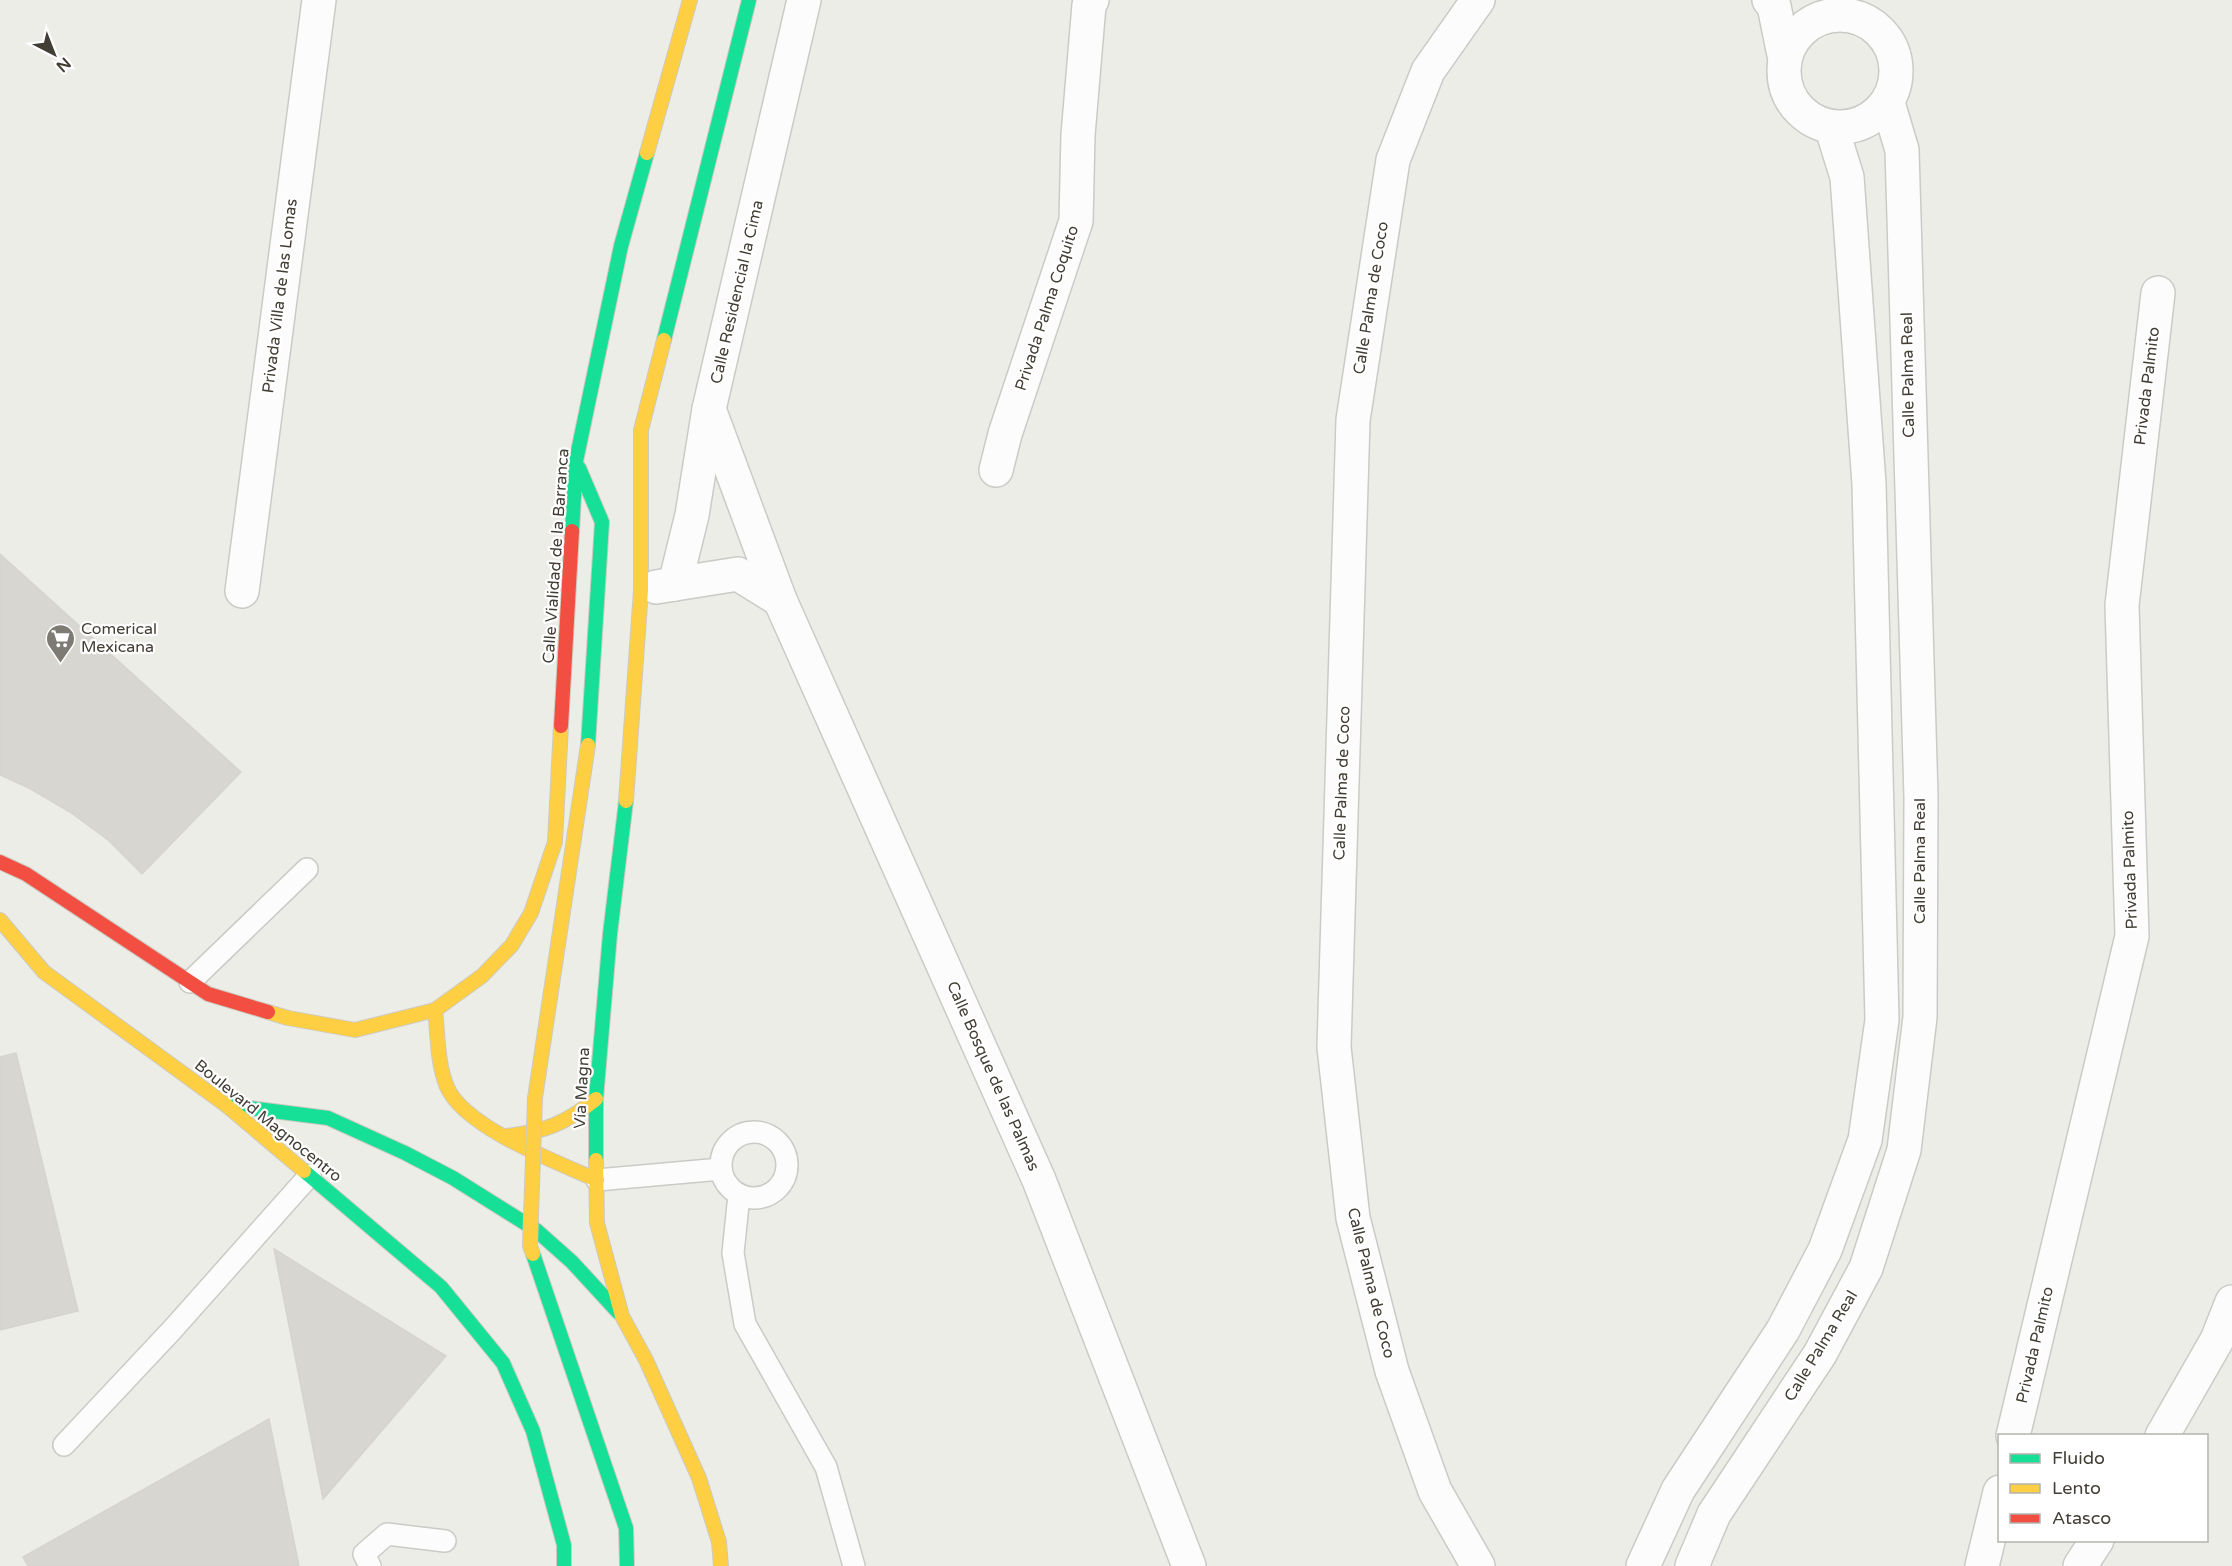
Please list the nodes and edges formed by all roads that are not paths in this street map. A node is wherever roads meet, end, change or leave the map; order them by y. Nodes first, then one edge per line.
1 (319, 0) edge
2 (690, 0) edge
3 (748, 0) edge
4 (804, 0) edge
5 (1092, 0) edge
6 (1478, 0) edge
7 (1769, 0) edge
8 (1838, 8) edge
9 (1784, 55) junction
10 (1888, 103) junction
11 (1832, 129) junction
12 (2158, 293) dead end
13 (710, 409) junction
14 (576, 461) junction
15 (996, 470) dead end
16 (675, 584) junction
17 (641, 590) junction
18 (242, 591) dead end
19 (780, 600) junction
20 (0, 862) edge
21 (308, 868) dead end
22 (0, 920) edge
23 (190, 982) junction
24 (435, 1010) junction
25 (596, 1099) junction
26 (226, 1105) junction
27 (504, 1136) junction
28 (721, 1169) junction
29 (310, 1175) junction
30 (597, 1180) junction
31 (739, 1195) junction
32 (2232, 1302) edge
33 (622, 1316) junction
34 (2013, 1434) edge
35 (2163, 1434) edge
36 (64, 1445) dead end
37 (1998, 1500) edge
38 (445, 1541) dead end
39 (2096, 1542) edge
40 (1188, 1563) edge
41 (370, 1566) edge
42 (564, 1566) edge
43 (627, 1566) edge
44 (721, 1566) edge
45 (854, 1566) edge
46 (1478, 1566) edge
47 (1643, 1566) edge
48 (1692, 1566) edge
49 (1982, 1566) edge
50 (2080, 1566) edge

1 - 18 street, Privada Villa de las Lomas
2 - 14 main road, Calle Vialidad de la Barranca
3 - 17 main road
4 - 13 street, Calle Residencial la Cima
5 - 15 street, Privada Palma Coquito
6 - 46 street, Calle Palma de Coco
7 - 9 street
8 - 9 street
8 - 10 street
9 - 11 street
10 - 11 street
10 - 48 street, Calle Palma Real
11 - 47 street
12 - 34 street, Privada Palmito
13 - 16 street, Calle Residencial la Cima
13 - 19 street, Calle Bosque de las Palmas
14 - 24 main road, Calle Vialidad de la Barranca
14 - 43 main road, bridge
16 - 17 street
16 - 19 street
17 - 25 main road, Vía Magna
19 - 40 street, Calle Bosque de las Palmas
20 - 23 main road
21 - 23 lane
22 - 26 main road, Boulevard Magnocentro
23 - 24 main road
24 - 27 main road
25 - 27 main road
25 - 30 main road, Vía Magna
26 - 29 main road, Boulevard Magnocentro
26 - 33 main road
27 - 30 main road
28 - 30 lane
28 - 31 lane
28 - 31 lane
29 - 36 lane
29 - 42 main road, Boulevard Magnocentro
30 - 33 main road, Vía Magna
31 - 45 lane
32 - 35 street
33 - 44 main road, Vía Magna
37 - 49 street
38 - 41 lane
39 - 50 street

